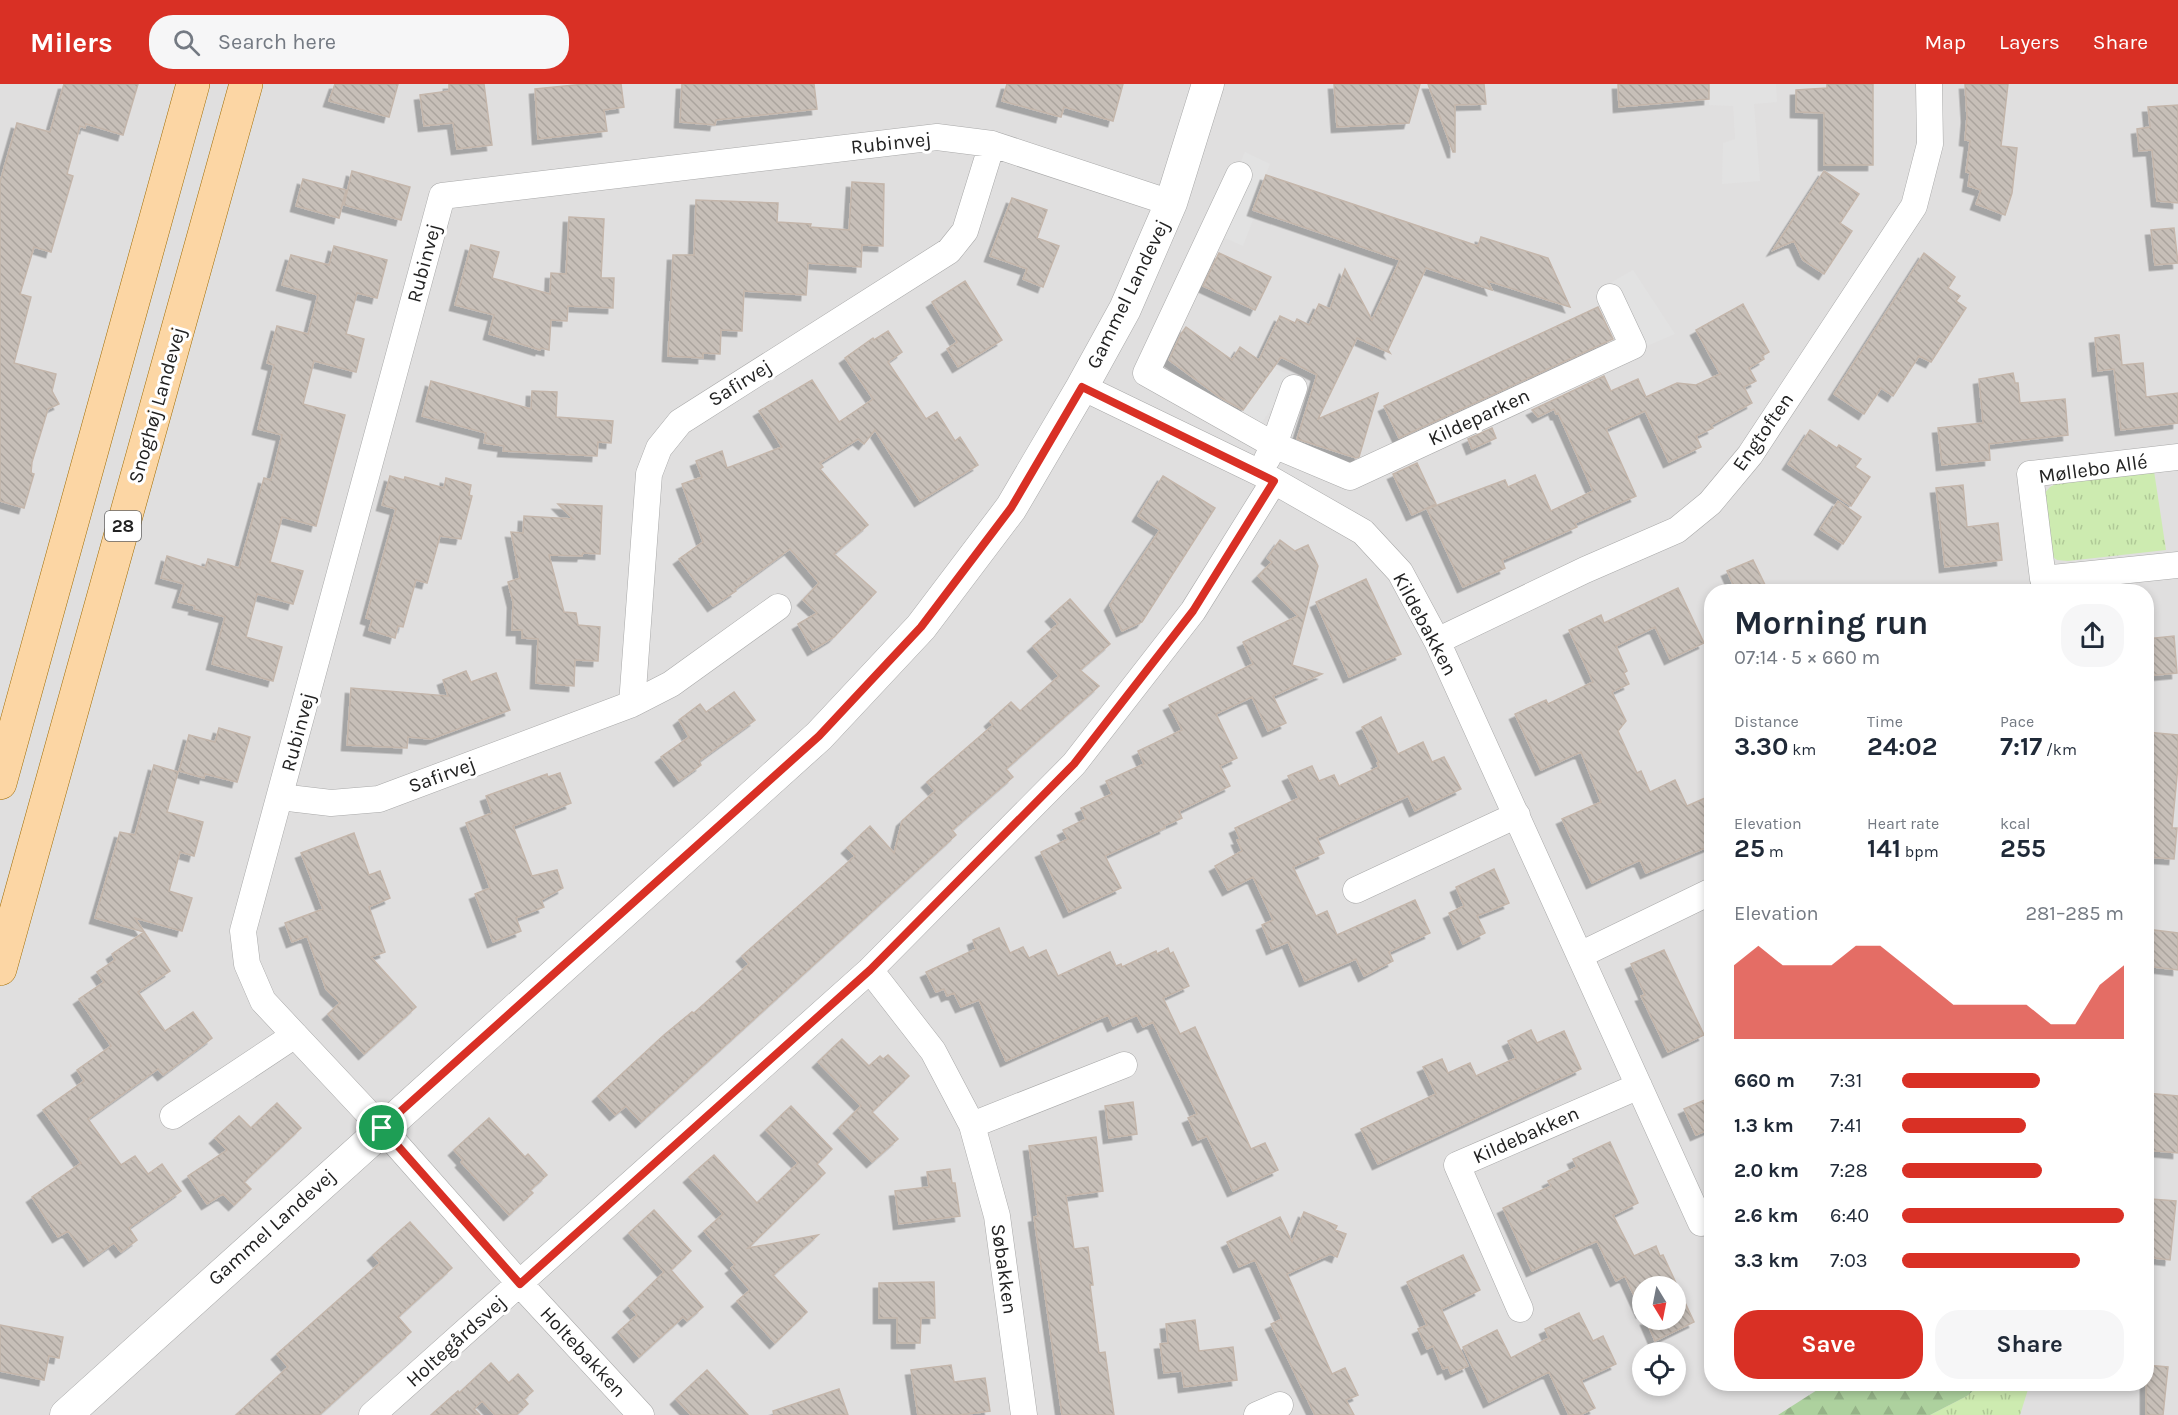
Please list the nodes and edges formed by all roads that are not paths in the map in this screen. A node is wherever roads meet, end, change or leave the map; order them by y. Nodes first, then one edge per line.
1 (194, 84) edge
2 (246, 84) edge
3 (1208, 84) edge
4 (1929, 84) edge
5 (992, 144) junction
6 (1239, 174) dead end
7 (1171, 203) junction
8 (1610, 297) dead end
9 (1082, 387) junction
10 (1294, 388) dead end
11 (1274, 445) junction
12 (2178, 457) edge
13 (1267, 477) junction
14 (2178, 565) edge
15 (778, 607) dead end
16 (1437, 641) junction
17 (632, 704) junction
18 (0, 783) edge
19 (280, 798) junction
20 (1517, 814) junction
21 (1356, 890) dead end
22 (1704, 895) edge
23 (1580, 955) junction
24 (0, 969) edge
25 (870, 970) junction
26 (295, 1035) junction
27 (1124, 1065) dead end
28 (1639, 1086) junction
29 (173, 1116) dead end
30 (972, 1125) junction
31 (382, 1128) junction
32 (1704, 1222) edge
33 (520, 1284) junction
34 (1520, 1309) dead end
35 (1280, 1405) dead end
36 (66, 1415) edge
37 (372, 1415) edge
38 (641, 1415) edge
39 (1024, 1415) edge
40 (1257, 1415) edge

1 - 18 main road, 28
2 - 24 main road, Snoghøj Landevej / 28
3 - 7 street, Gammel Landevej
4 - 16 street, Engtoften
5 - 7 street, Rubinvej
5 - 17 street, Safirvej
5 - 19 street, Rubinvej
6 - 11 street, Kildeparken
7 - 9 street, Gammel Landevej
8 - 11 street, Kildeparken
9 - 13 street, Kildebakken
9 - 31 street, Gammel Landevej
10 - 11 street
11 - 13 street
12 - 14 street, Møllebo Allé
13 - 16 street, Kildebakken
13 - 25 street, Holtegårdsvej
15 - 17 street, Safirvej
16 - 20 street, Kildebakken
17 - 19 street, Safirvej
19 - 26 street, Rubinvej
20 - 21 street
20 - 23 street, Kildebakken
22 - 23 street
23 - 28 street, Kildebakken
25 - 30 street, Søbakken
25 - 33 street, Holtegårdsvej
26 - 29 street
26 - 31 street, Rubinvej
27 - 30 street
28 - 32 street, Kildebakken
28 - 34 street, Kildebakken
30 - 39 street, Søbakken
31 - 33 street, Holtebakken
31 - 36 street, Gammel Landevej
33 - 37 street, Holtegårdsvej
33 - 38 street, Holtebakken
35 - 40 street

